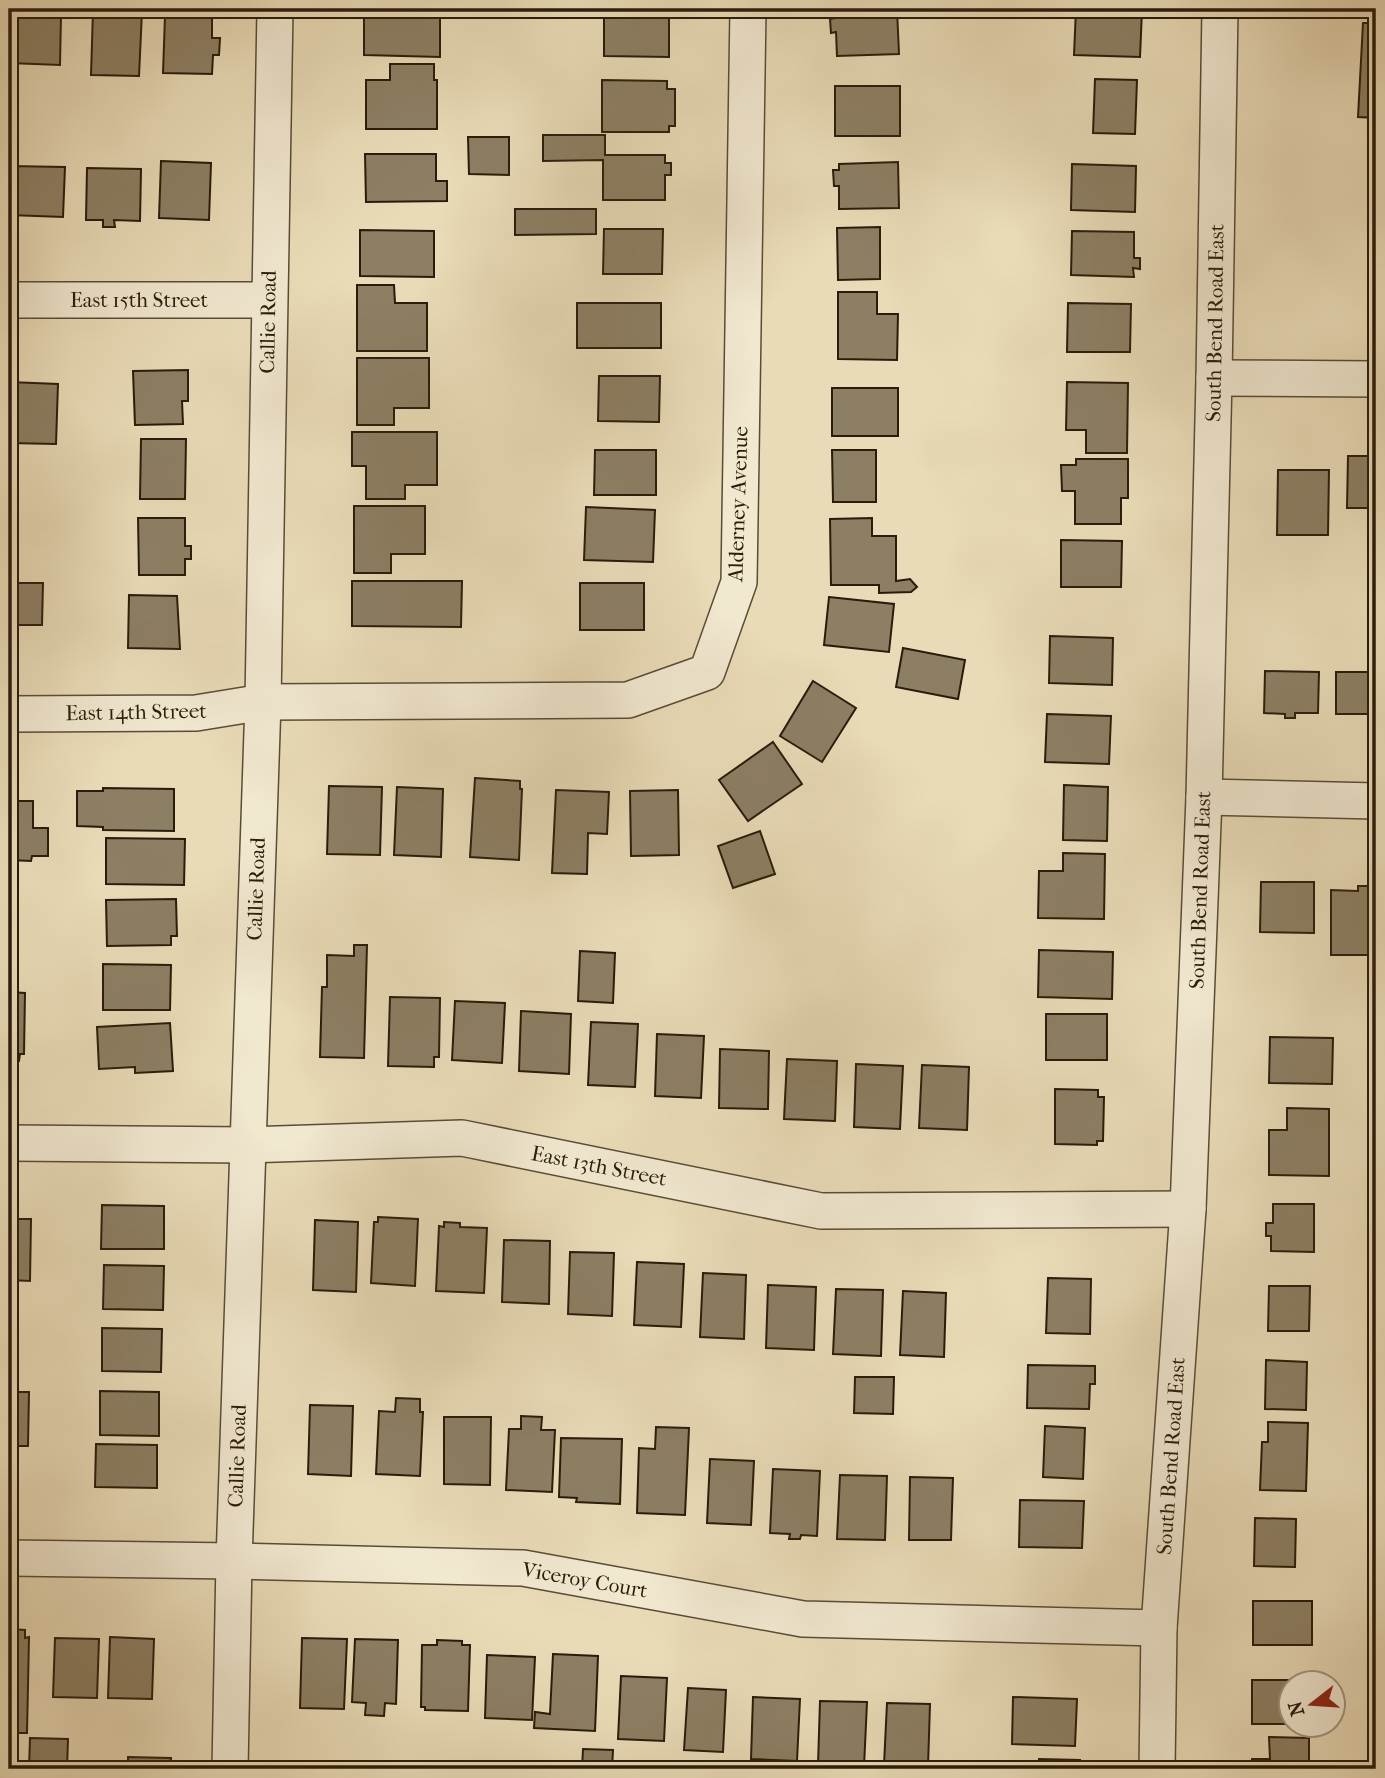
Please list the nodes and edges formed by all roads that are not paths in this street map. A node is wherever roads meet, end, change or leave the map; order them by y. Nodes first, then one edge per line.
1 (275, 9) edge
2 (748, 9) edge
3 (1220, 9) edge
4 (9, 300) edge
5 (269, 300) junction
6 (1214, 377) junction
7 (1376, 379) edge
8 (263, 702) junction
9 (9, 714) edge
10 (1204, 797) junction
11 (1376, 802) edge
12 (9, 1143) edge
13 (247, 1145) junction
14 (1188, 1209) junction
15 (9, 1558) edge
16 (234, 1561) junction
17 (1159, 1628) junction
18 (230, 1769) edge
19 (1157, 1769) edge

1 - 5 street, Callie Road
2 - 8 street, Alderney Avenue
3 - 6 street, South Bend Road East
4 - 5 street, East 15th Street
5 - 8 street, Callie Road
6 - 7 street
6 - 10 street, South Bend Road East
8 - 9 street, East 14th Street
8 - 13 street, Callie Road
10 - 11 street
10 - 14 street, South Bend Road East
12 - 13 street, East 13th Street
13 - 14 street, East 13th Street
13 - 16 street, Callie Road
14 - 17 street, South Bend Road East
15 - 16 street, Viceroy Court
16 - 17 street, Viceroy Court
16 - 18 street, Callie Road
17 - 19 street, South Bend Road East

